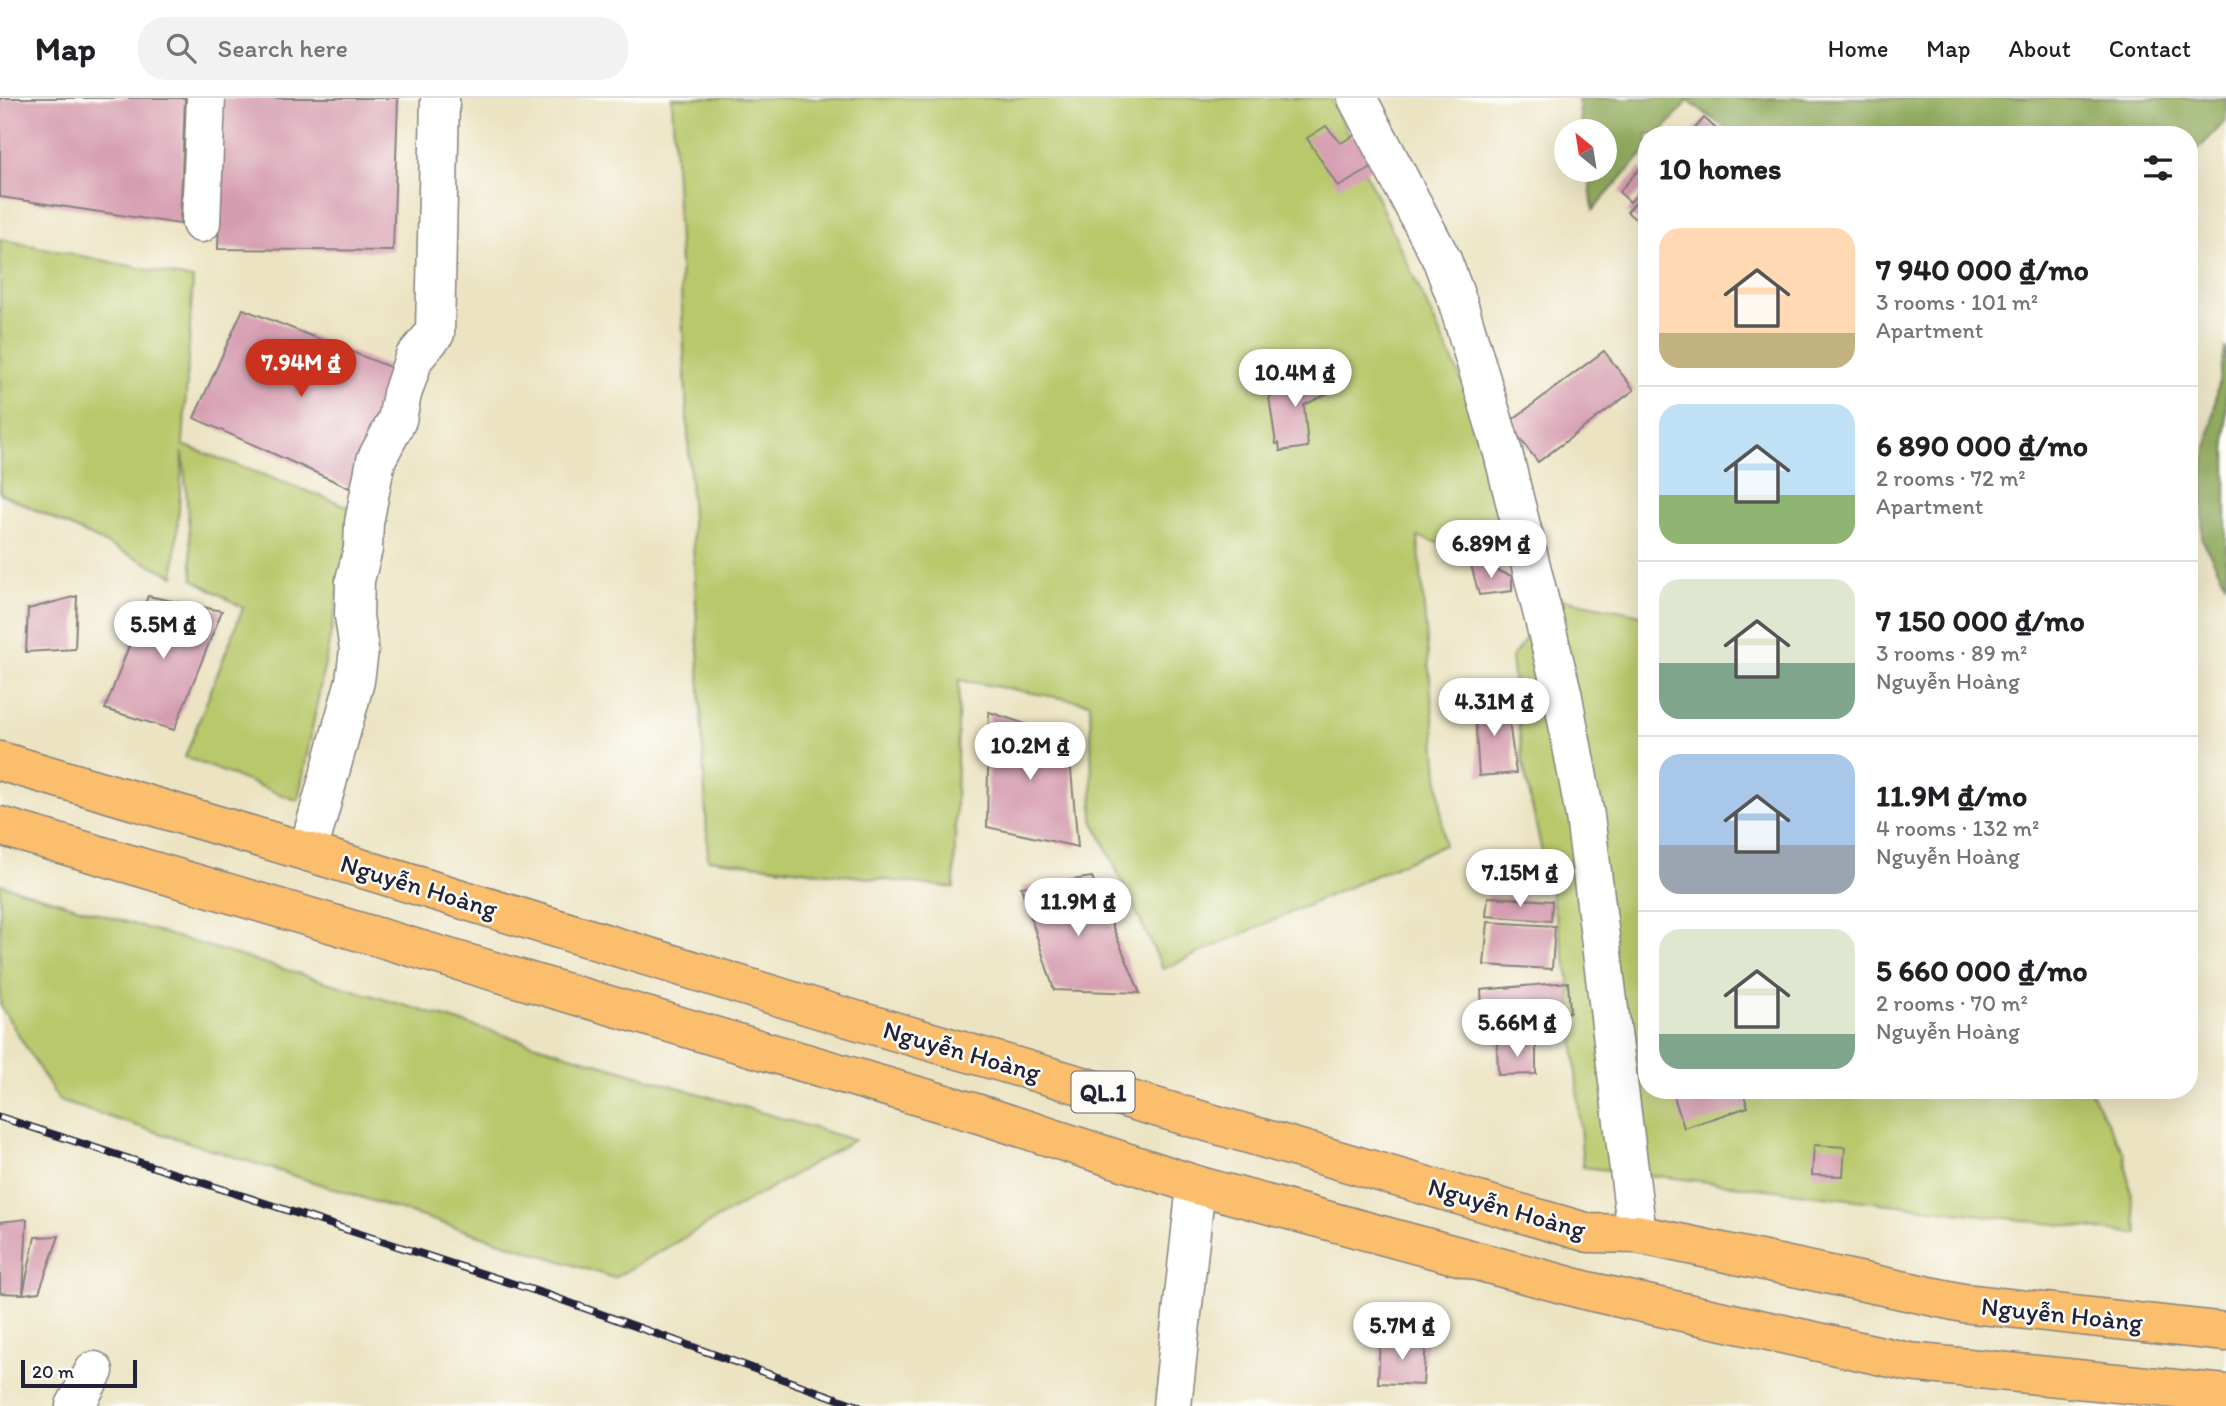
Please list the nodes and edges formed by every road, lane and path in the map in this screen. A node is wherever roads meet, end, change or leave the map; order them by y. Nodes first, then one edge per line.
1 (206, 98) edge
2 (440, 98) edge
3 (1357, 98) edge
4 (201, 223) dead end
5 (0, 761) edge
6 (0, 826) edge
7 (309, 852) junction
8 (1196, 1185) junction
9 (1637, 1234) junction
10 (2226, 1332) edge
11 (94, 1371) dead end
12 (2226, 1394) edge
13 (75, 1406) edge
14 (1172, 1406) edge

1 - 4 street
2 - 7 street
3 - 9 street
5 - 7 highway, Nguyễn Hoàng / QL.1
6 - 8 highway, QL.1
7 - 9 highway, Nguyễn Hoàng / QL.1
8 - 12 highway, QL.1
8 - 14 street
9 - 10 highway, Nguyễn Hoàng / QL.1
11 - 13 street

